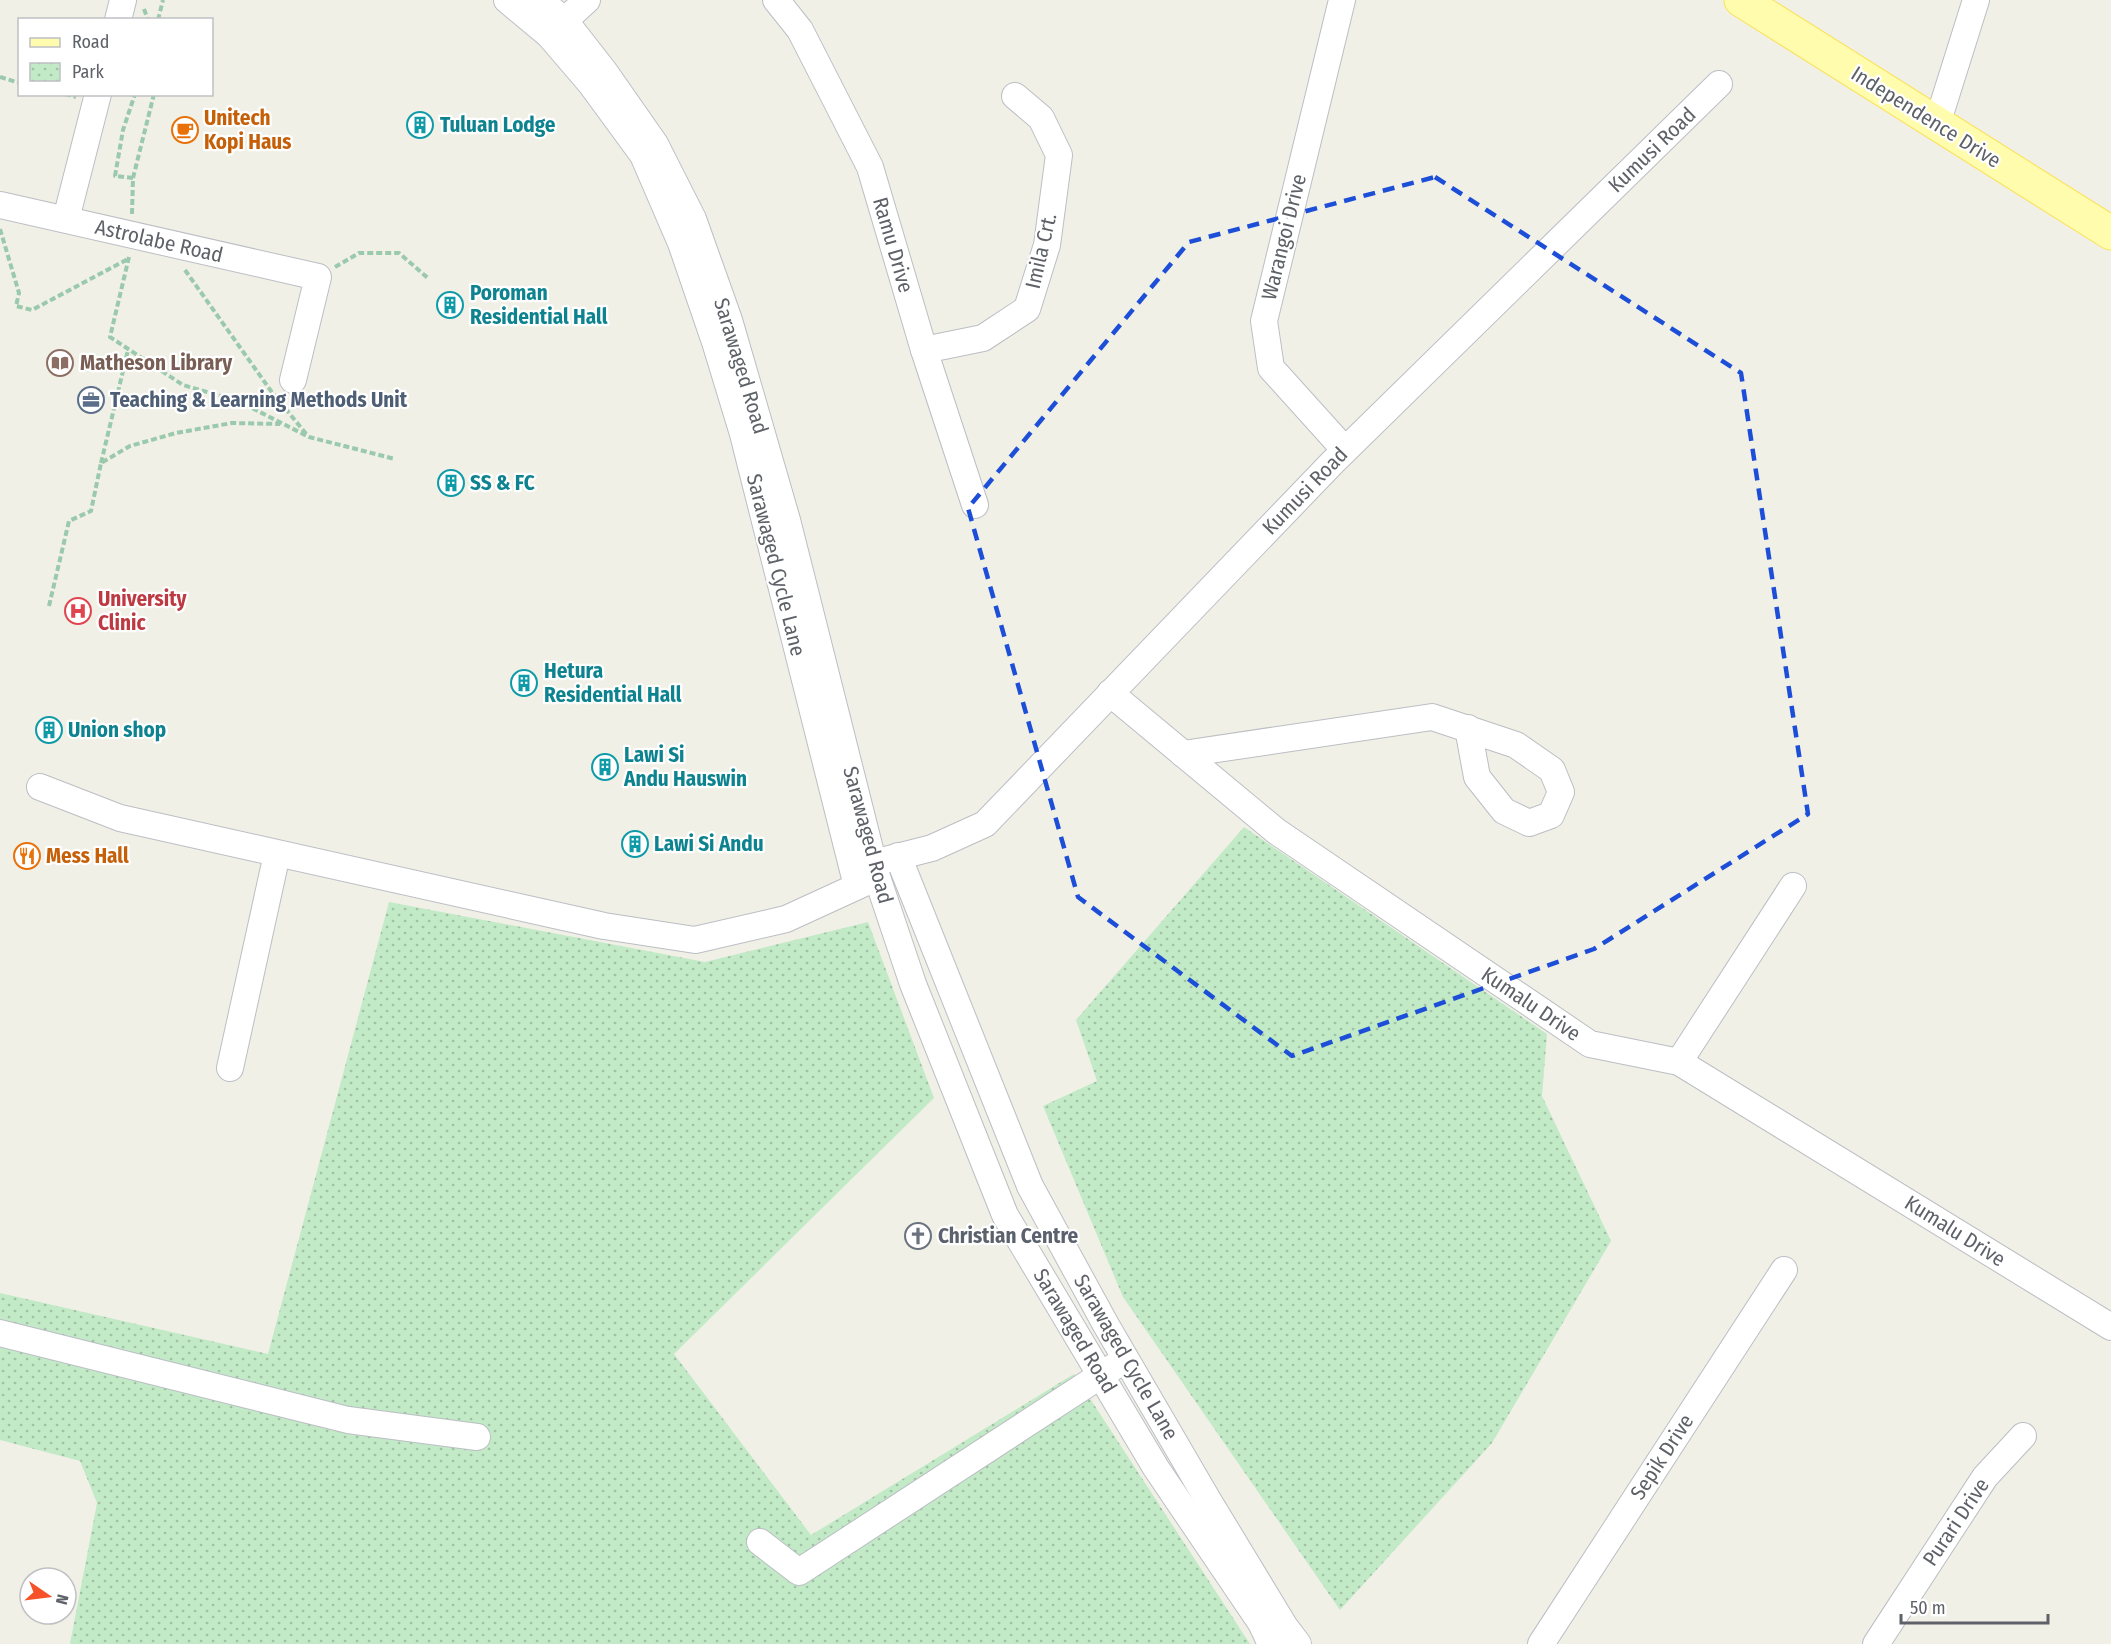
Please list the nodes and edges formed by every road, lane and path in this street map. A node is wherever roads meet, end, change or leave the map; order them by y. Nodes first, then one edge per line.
1 (123, 0) edge
2 (163, 0) edge
3 (507, 0) edge
4 (540, 0) edge
5 (587, 0) edge
6 (776, 0) edge
7 (1342, 0) edge
8 (1741, 0) edge
9 (1976, 0) edge
10 (118, 18) edge
11 (158, 18) edge
12 (557, 28) junction
13 (0, 79) edge
14 (18, 83) edge
15 (1719, 84) dead end
16 (97, 96) edge
17 (134, 96) edge
18 (154, 96) edge
19 (1016, 96) dead end
20 (1937, 124) junction
21 (133, 178) junction
22 (0, 204) edge
23 (66, 219) junction
24 (0, 229) edge
25 (2111, 233) edge
26 (166, 242) junction
27 (131, 247) junction
28 (318, 278) junction
29 (429, 279) dead end
30 (128, 350) junction
31 (924, 350) junction
32 (293, 380) dead end
33 (284, 424) junction
34 (309, 437) junction
35 (1345, 450) junction
36 (395, 459) dead end
37 (100, 463) junction
38 (975, 505) dead end
39 (49, 606) dead end
40 (1110, 693) junction
41 (1468, 728) dead end
42 (1183, 754) junction
43 (40, 787) dead end
44 (277, 854) junction
45 (898, 856) junction
46 (869, 875) junction
47 (1793, 886) dead end
48 (1679, 1062) junction
49 (230, 1068) dead end
50 (1784, 1270) dead end
51 (2111, 1327) edge
52 (0, 1333) edge
53 (1126, 1360) junction
54 (2023, 1436) dead end
55 (477, 1437) dead end
56 (760, 1542) dead end
57 (1271, 1644) edge
58 (1298, 1644) edge
59 (1541, 1644) edge
60 (1876, 1644) edge

1 - 10 street
2 - 11 path
3 - 12 street
4 - 12 street, Sarawaged Road
5 - 12 street
6 - 31 street, Ramu Drive
7 - 35 street, Warangoi Drive
8 - 20 main road, Independence Drive
9 - 20 street
12 - 46 street, Sarawaged Road
13 - 14 path
15 - 35 street, Kumusi Road
16 - 23 street
17 - 21 path
18 - 21 path
19 - 31 street, Imila Crt.
20 - 25 main road, Independence Drive
21 - 27 path
22 - 23 street, Astrolabe Road
23 - 27 street, Astrolabe Road
24 - 27 path
26 - 27 street, Astrolabe Road
26 - 28 street, Astrolabe Road
26 - 34 path
27 - 30 path
28 - 29 path
28 - 32 street
30 - 33 path
30 - 37 path
31 - 38 street, Ramu Drive
33 - 34 path
33 - 37 path
34 - 36 path
35 - 40 street, Kumusi Road
37 - 39 path
40 - 42 street, Kumalu Drive
40 - 45 street, Kumusi Road
41 - 42 street
42 - 48 street, Kumalu Drive
43 - 44 street, Kumusi Road
44 - 46 street, Kumusi Road
44 - 49 street
45 - 46 street, Kumusi Road
45 - 53 street, Sarawaged Cycle Lane
46 - 57 street, Sarawaged Road
47 - 48 street
48 - 51 street, Kumalu Drive
50 - 59 street
52 - 55 street
53 - 56 street
53 - 58 street, Sarawaged Cycle Lane
54 - 60 street, Purari Drive

